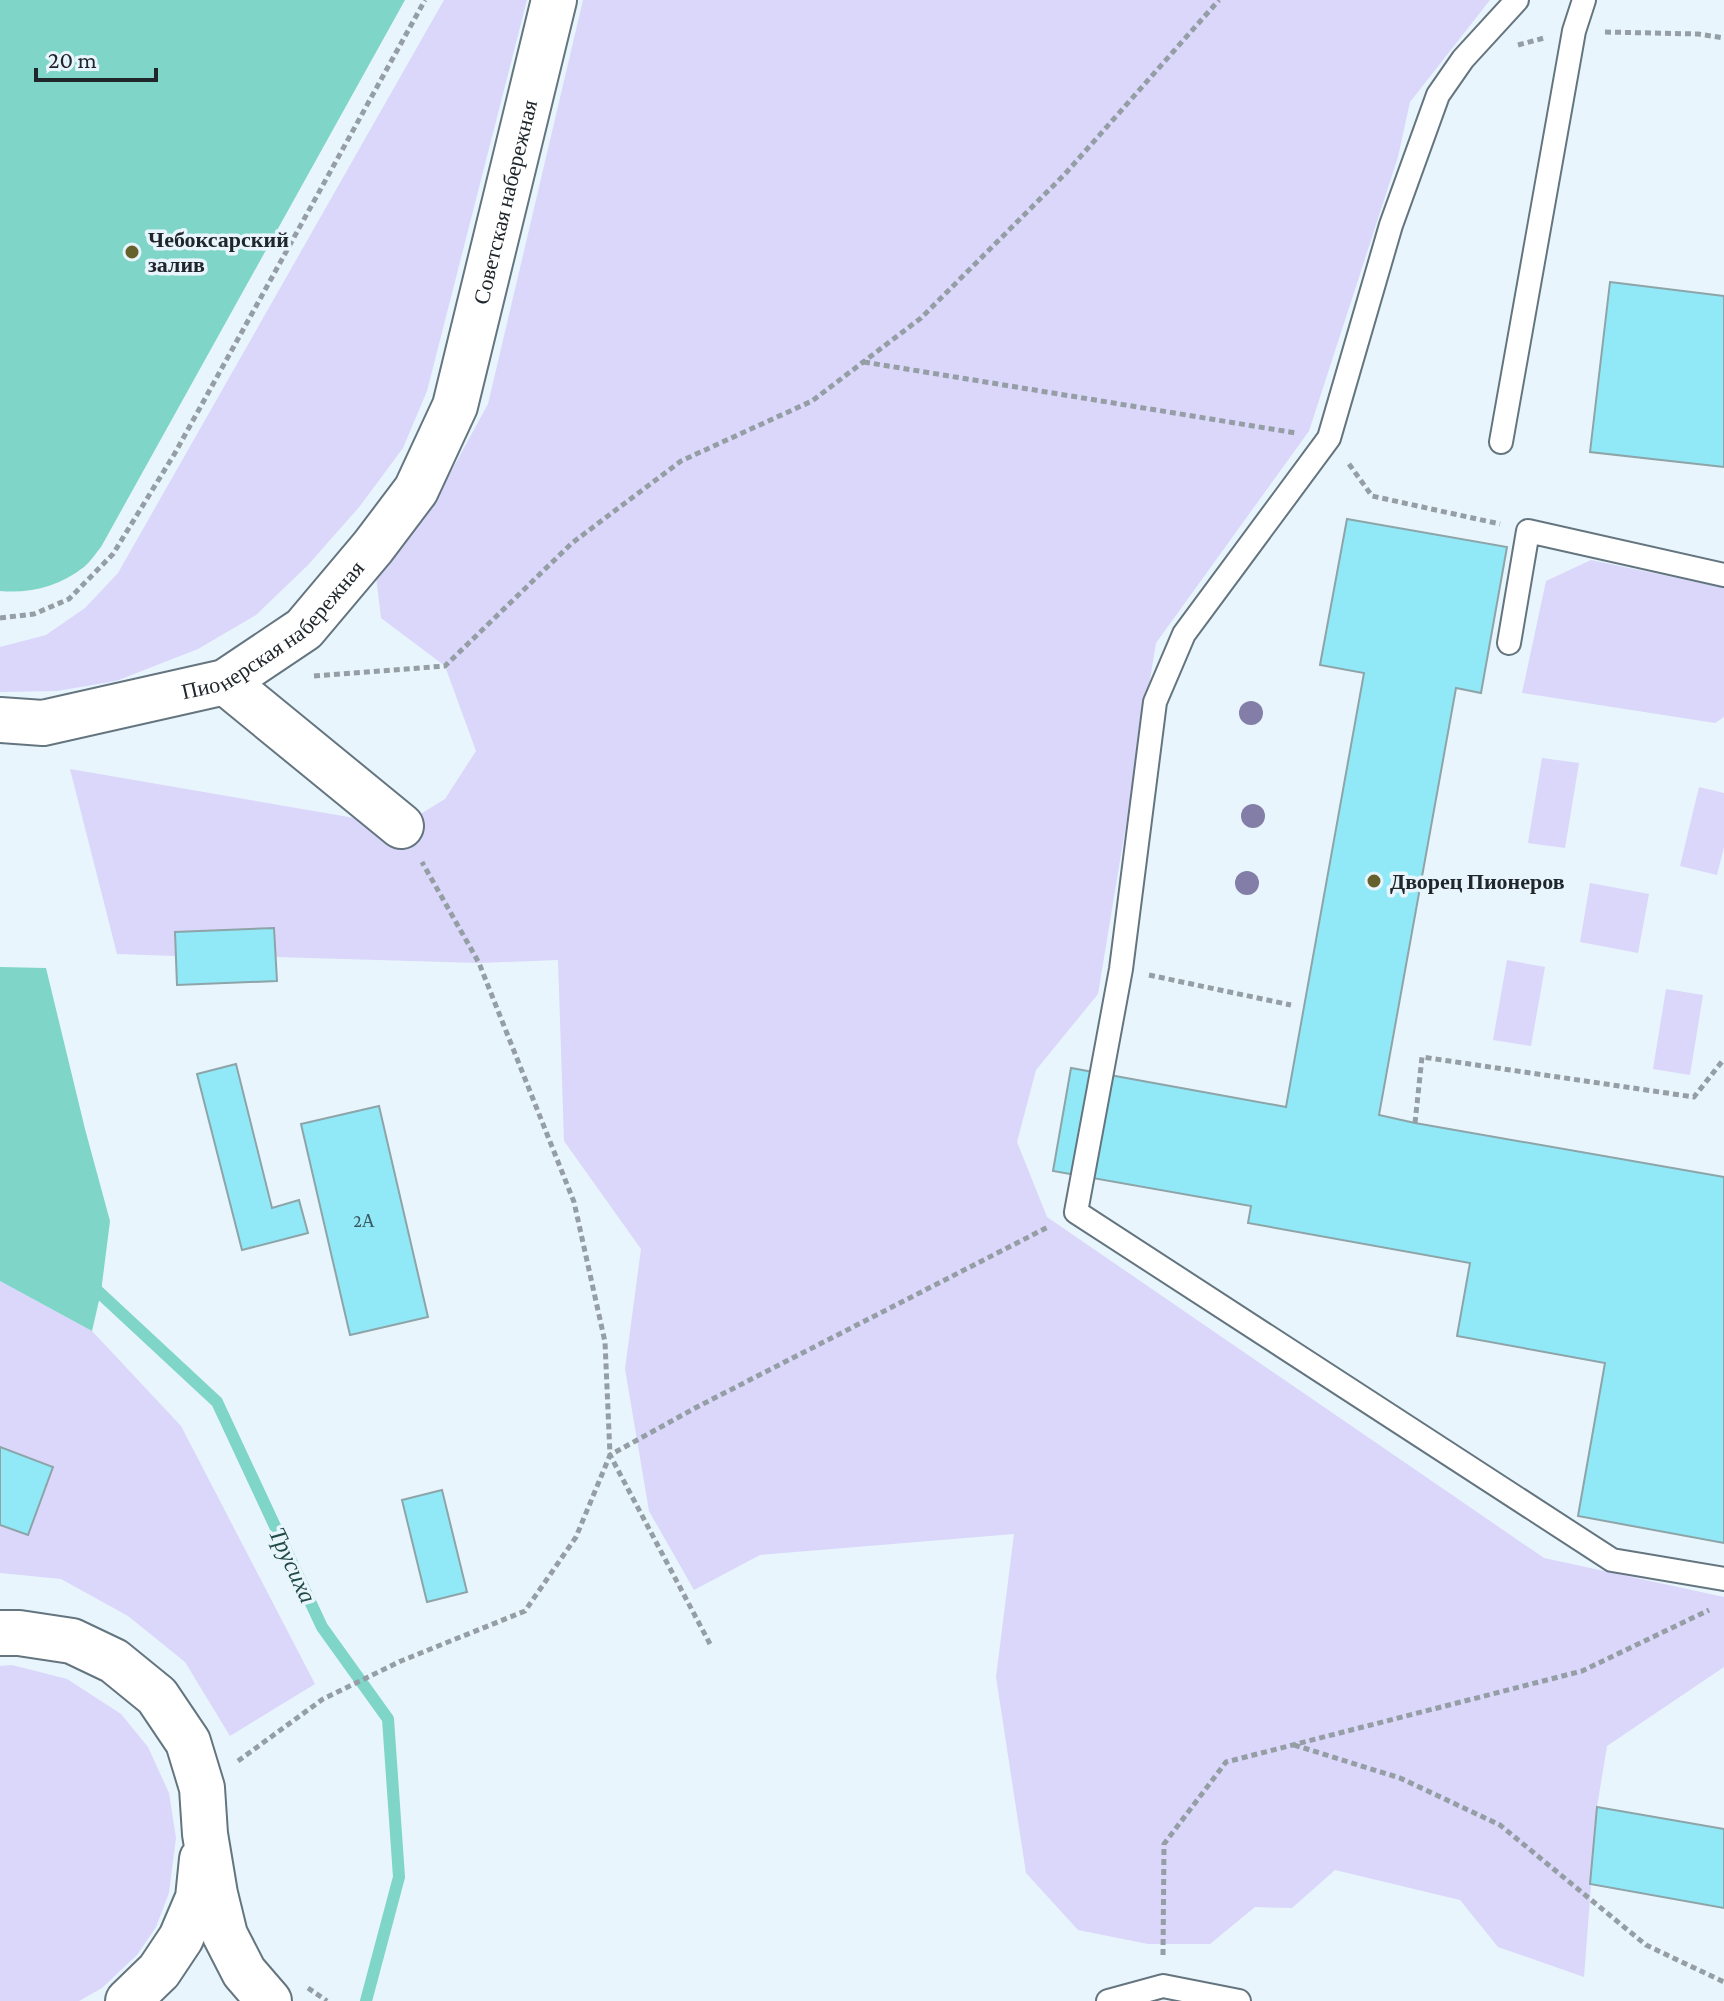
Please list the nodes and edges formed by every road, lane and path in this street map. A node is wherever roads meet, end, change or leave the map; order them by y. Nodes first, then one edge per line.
1 (425, 0) edge
2 (554, 0) edge
3 (1219, 0) edge
4 (1517, 0) edge
5 (1584, 0) edge
6 (863, 362) junction
7 (455, 406) joint
8 (1329, 438) junction
9 (1501, 442) dead end
10 (1528, 531) junction
11 (1724, 575) edge
12 (0, 618) edge
13 (1509, 643) dead end
14 (304, 676) dead end
15 (225, 682) junction
16 (0, 720) edge
17 (401, 826) joint
18 (1121, 969) junction
19 (1291, 1005) dead end
20 (1724, 1059) edge
21 (1415, 1123) dead end
22 (1076, 1212) junction
23 (610, 1455) junction
24 (1724, 1579) edge
25 (1710, 1609) dead end
26 (0, 1633) edge
27 (710, 1644) dead end
28 (323, 1699) dead end
29 (1293, 1745) junction
30 (205, 1834) junction
31 (1724, 1982) edge
32 (1163, 1986) junction
33 (316, 1993) dead end
34 (1114, 2000) edge
35 (128, 2001) edge
36 (269, 2001) edge
37 (327, 2001) edge
38 (1239, 2001) edge

1 - 12 path
2 - 7 street, Советская набережная
3 - 6 path
4 - 8 lane
5 - 9 lane
6 - 8 path
6 - 14 path
7 - 15 street, Пионерская набережная
8 - 10 path
8 - 18 lane
10 - 11 lane
10 - 13 lane
15 - 16 street, Пионерская набережная
15 - 17 street
17 - 23 path
18 - 19 path
18 - 22 lane
20 - 21 path
22 - 23 path
22 - 24 lane
23 - 27 path
23 - 28 path
25 - 29 path
26 - 30 street
29 - 31 path
29 - 32 path
30 - 35 street
30 - 36 street
32 - 34 lane
32 - 38 lane
33 - 37 path

